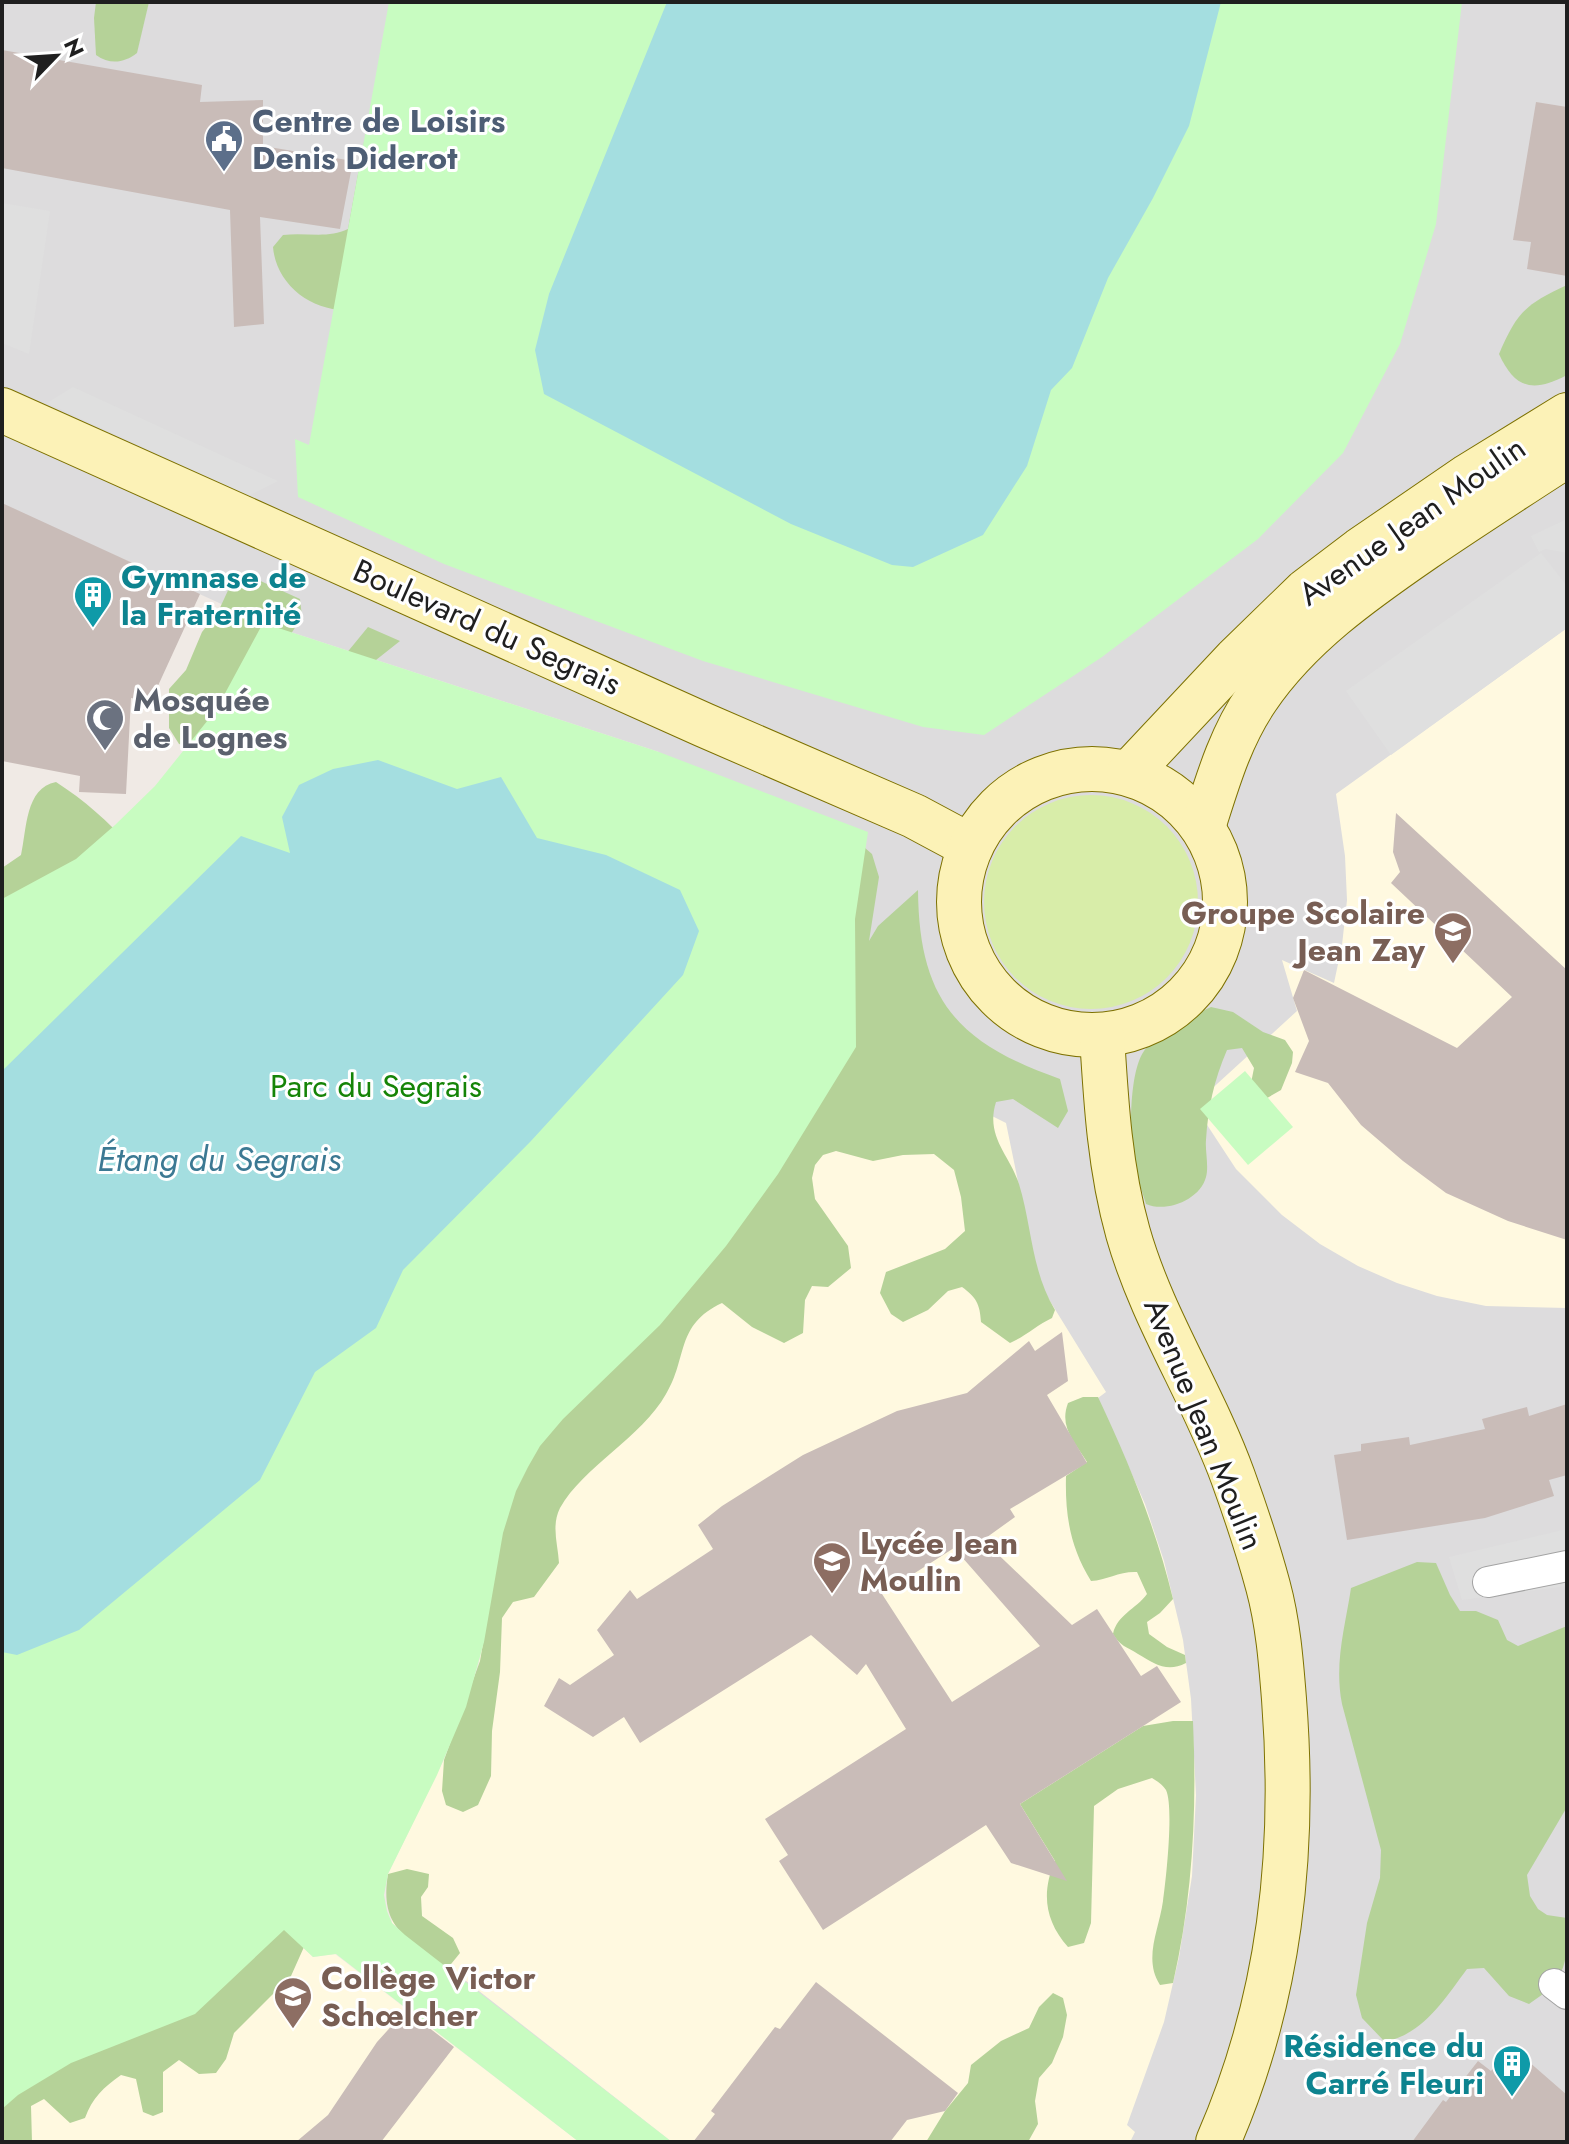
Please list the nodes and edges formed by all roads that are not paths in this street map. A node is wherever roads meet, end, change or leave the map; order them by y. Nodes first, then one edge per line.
1 (2, 410) edge
2 (1567, 415) edge
3 (1567, 455) edge
4 (1129, 773) junction
5 (1203, 827) junction
6 (970, 846) junction
7 (1102, 1036) junction
8 (1567, 1566) edge
9 (1488, 1582) dead end
10 (1218, 2142) edge

1 - 6 street, Boulevard du Segrais
2 - 4 street, Avenue Jean Moulin
3 - 5 street, Avenue Jean Moulin
4 - 5 street
4 - 6 street
5 - 7 street
6 - 7 street
7 - 10 street, Avenue Jean Moulin
8 - 9 street

